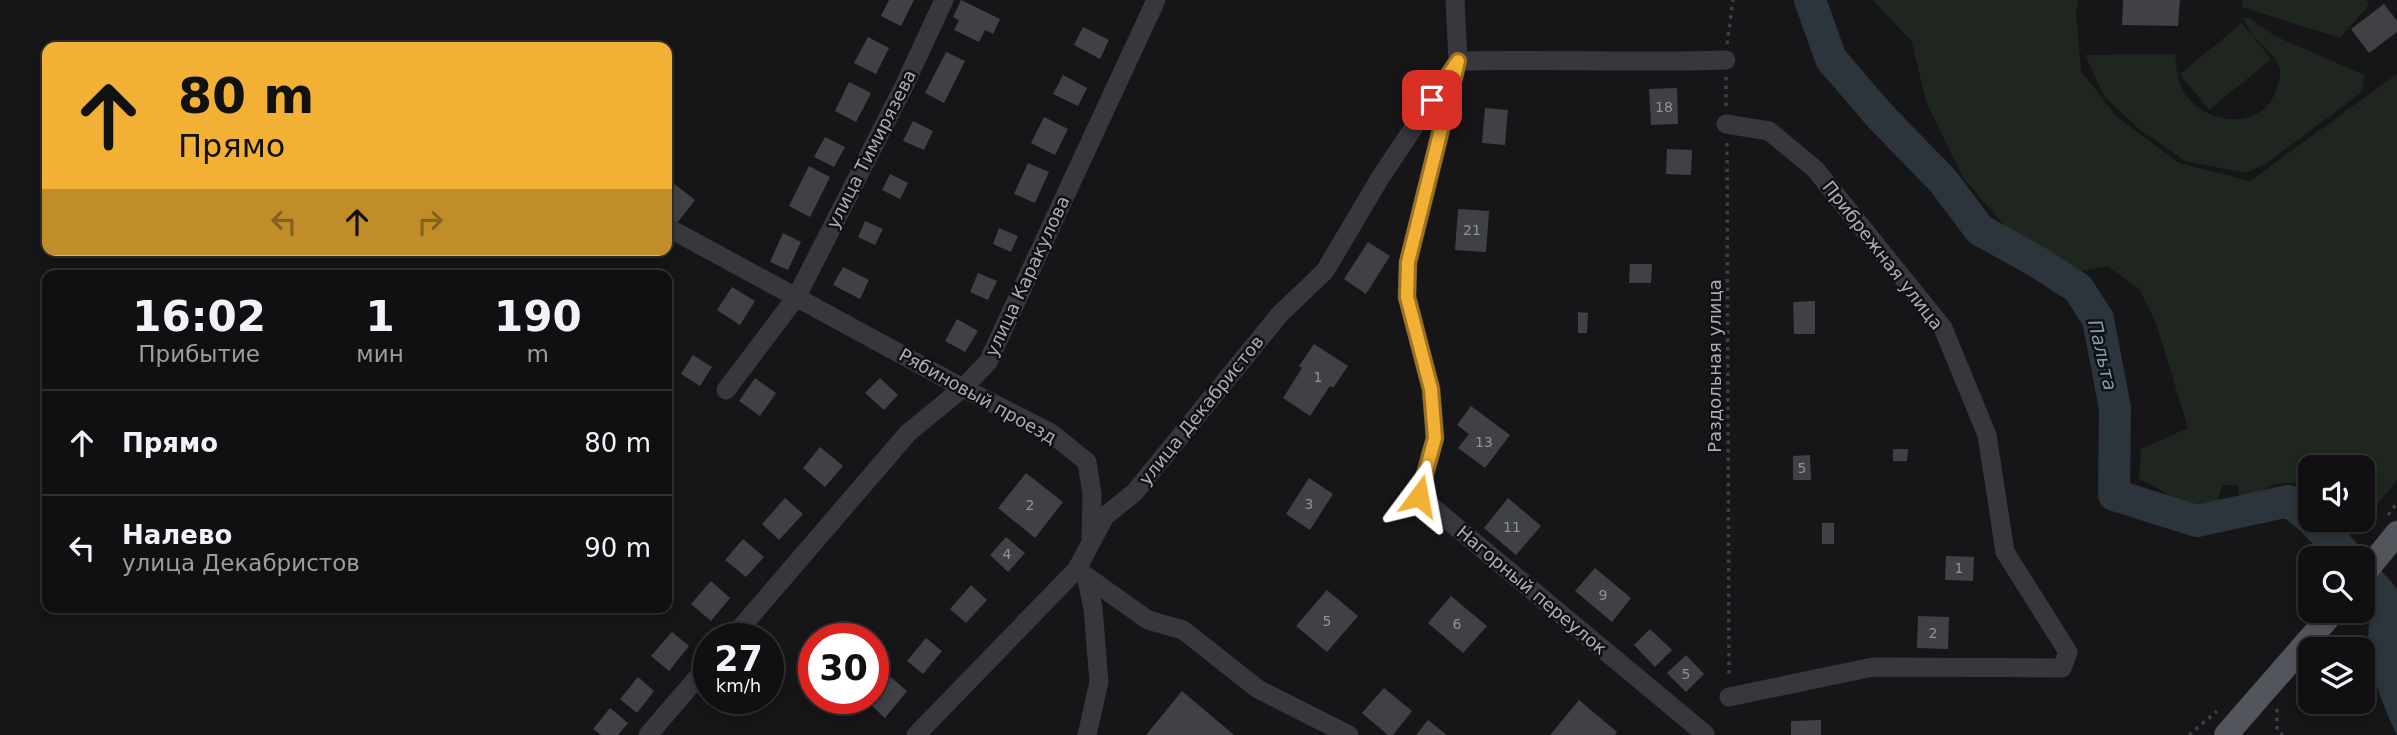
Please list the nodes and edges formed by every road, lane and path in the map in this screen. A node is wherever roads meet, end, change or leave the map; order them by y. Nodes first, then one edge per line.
1 (943, 0) edge
2 (1156, 0) edge
3 (1455, 0) edge
4 (1732, 0) edge
5 (1458, 61) junction
6 (1726, 61) junction
7 (1726, 124) junction
8 (672, 230) edge
9 (797, 296) junction
10 (963, 388) junction
11 (726, 390) dead end
12 (2397, 503) edge
13 (2391, 526) edge
14 (1090, 541) junction
15 (2375, 554) edge
16 (1081, 572) junction
17 (745, 623) edge
18 (2325, 623) edge
19 (693, 683) edge
20 (2270, 695) junction
21 (1729, 696) joint
22 (1708, 729) edge
23 (648, 735) edge
24 (916, 735) edge
25 (1087, 735) edge
26 (1349, 735) edge
27 (2227, 735) edge
28 (2283, 735) edge

1 - 9 street, улица Тимирязева
2 - 10 street, улица Каракулова
3 - 5 street
4 - 6 path, Раздольная улица
5 - 6 street
5 - 14 street, улица Декабристов
5 - 22 street, Нагорный переулок
6 - 7 path, Раздольная улица
7 - 21 path, Раздольная улица
7 - 21 street, Прибрежная улица
8 - 9 street, Рябиновый проезд
9 - 10 street, Рябиновый проезд
9 - 11 street, улица Тимирязева
10 - 14 street, Рябиновый проезд
10 - 17 street, улица Каракулова
12 - 13 path
13 - 15 main road
14 - 16 street, улица Декабристов
16 - 24 street, улица Декабристов
16 - 25 street
16 - 26 street
18 - 20 main road
19 - 23 street
20 - 27 main road
20 - 28 path

